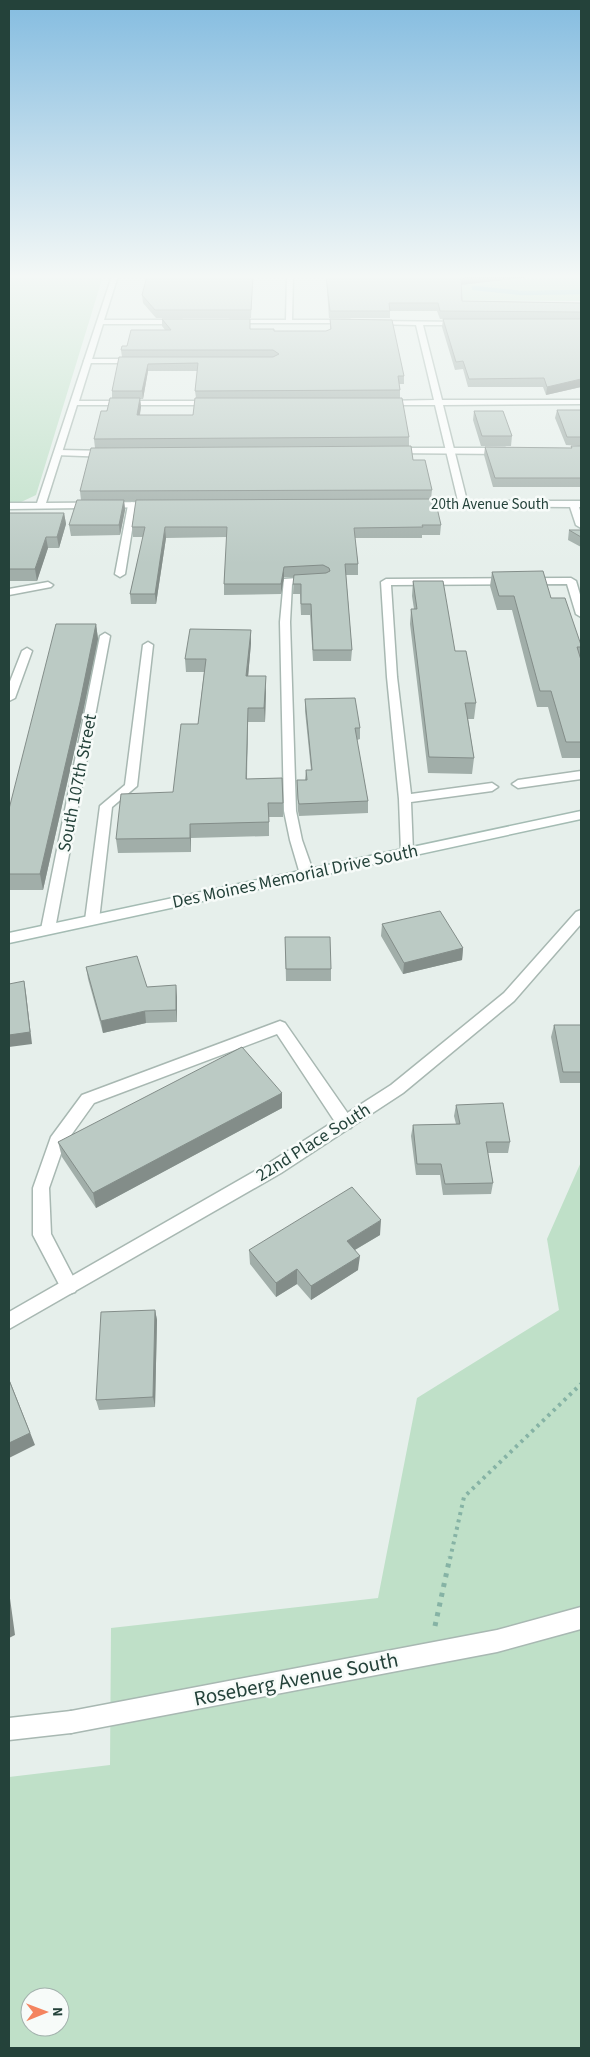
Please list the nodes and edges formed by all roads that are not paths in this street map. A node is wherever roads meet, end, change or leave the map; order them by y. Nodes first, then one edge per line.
1 (84, 372) edge
2 (432, 372) edge
3 (581, 402) edge
4 (74, 403) junction
5 (222, 403) edge
6 (371, 403) edge
7 (440, 403) junction
8 (381, 451) edge
9 (451, 451) junction
10 (516, 451) edge
11 (58, 453) junction
12 (116, 454) edge
13 (405, 504) edge
14 (463, 504) junction
15 (577, 504) edge
16 (41, 505) junction
17 (132, 505) junction
18 (161, 505) edge
19 (9, 506) edge
20 (581, 525) edge
21 (120, 574) dead end
22 (323, 580) edge
23 (48, 585) dead end
24 (9, 592) edge
25 (581, 614) edge
26 (105, 636) dead end
27 (148, 645) dead end
28 (27, 651) dead end
29 (9, 698) edge
30 (581, 775) edge
31 (518, 784) dead end
32 (492, 787) dead end
33 (405, 799) junction
34 (581, 815) edge
35 (407, 852) junction
36 (307, 874) junction
37 (581, 915) edge
38 (92, 920) junction
39 (48, 929) junction
40 (9, 938) edge
41 (344, 1123) junction
42 (69, 1286) junction
43 (9, 1321) edge
44 (581, 1618) edge
45 (9, 1729) edge

1 - 4 street
2 - 7 street
3 - 7 street
4 - 5 street
4 - 11 street
6 - 7 street
7 - 9 street
8 - 9 street
9 - 10 street
9 - 14 street
11 - 12 street
11 - 16 street
13 - 14 street, 20th Avenue South
14 - 15 street, 20th Avenue South
15 - 20 street
16 - 17 street
16 - 19 street
17 - 18 street
17 - 21 street
22 - 36 street
23 - 24 street
25 - 33 street
26 - 39 street, South 107th Street
27 - 38 street
28 - 29 street
30 - 31 street
32 - 33 street
33 - 35 street
34 - 35 street, Des Moines Memorial Drive South
35 - 36 street, Des Moines Memorial Drive South
36 - 38 street, Des Moines Memorial Drive South
37 - 41 street, 22nd Place South
38 - 39 street, Des Moines Memorial Drive South
39 - 40 street, Des Moines Memorial Drive South
41 - 42 street, 22nd Place South
41 - 42 street
42 - 43 street, 22nd Place South
44 - 45 street, Roseberg Avenue South

